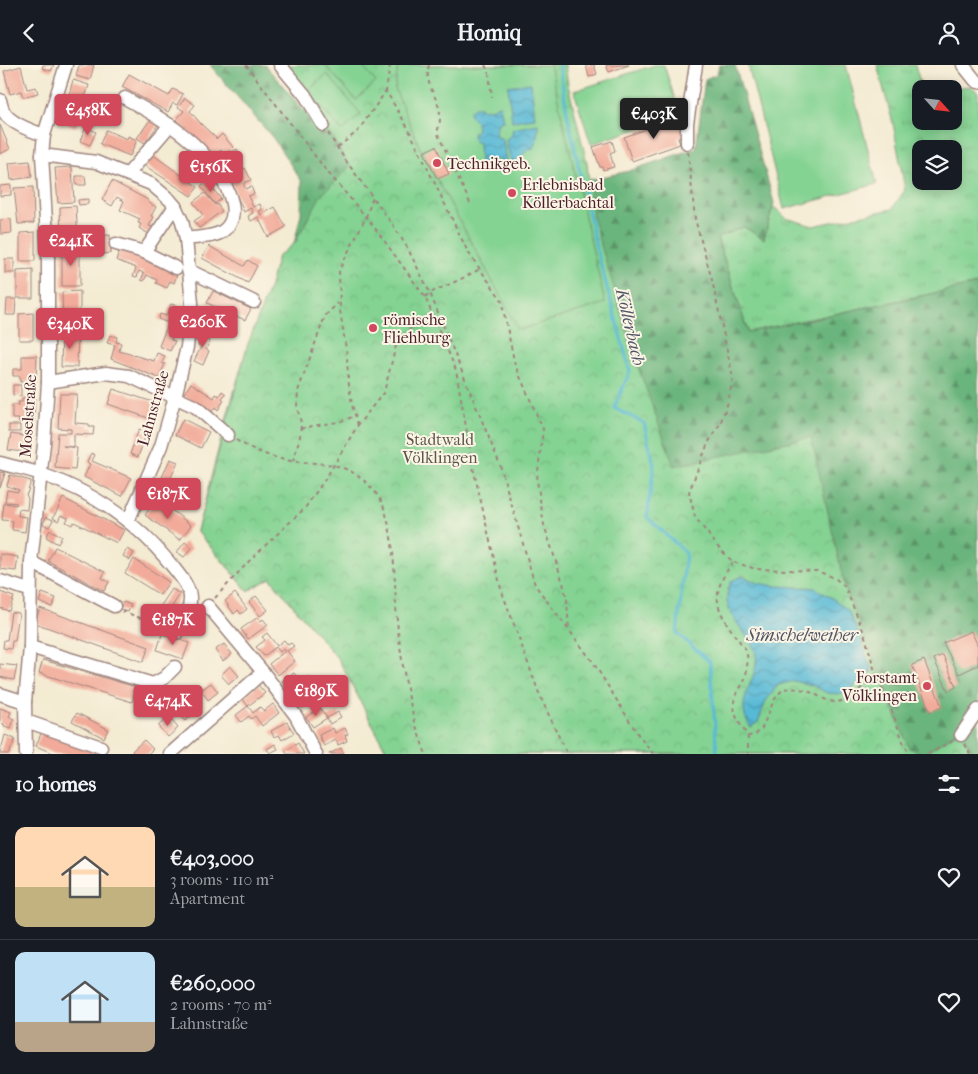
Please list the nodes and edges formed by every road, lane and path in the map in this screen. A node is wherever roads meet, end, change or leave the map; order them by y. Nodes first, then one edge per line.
1 (66, 65) edge
2 (246, 65) edge
3 (280, 65) edge
4 (390, 65) edge
5 (429, 65) edge
6 (485, 65) edge
7 (696, 65) edge
8 (963, 65) edge
9 (978, 82) edge
10 (386, 91) junction
11 (125, 97) dead end
12 (492, 97) dead end
13 (0, 100) edge
14 (2, 113) edge
15 (170, 125) junction
16 (323, 125) joint
17 (44, 135) junction
18 (687, 143) joint
19 (338, 147) junction
20 (42, 155) junction
21 (128, 173) junction
22 (373, 197) junction
23 (470, 203) dead end
24 (175, 206) junction
25 (366, 217) junction
26 (186, 239) junction
27 (116, 244) dead end
28 (144, 252) junction
29 (182, 269) junction
30 (480, 269) junction
31 (430, 293) junction
32 (425, 297) junction
33 (254, 302) dead end
34 (339, 302) junction
35 (431, 313) junction
36 (48, 382) junction
37 (175, 397) junction
38 (355, 415) junction
39 (358, 425) junction
40 (300, 429) junction
41 (228, 435) joint
42 (293, 461) junction
43 (0, 463) edge
44 (333, 466) junction
45 (41, 474) junction
46 (128, 521) junction
47 (31, 562) junction
48 (733, 562) junction
49 (0, 581) edge
50 (29, 590) junction
51 (114, 606) joint
52 (208, 606) joint
53 (569, 631) junction
54 (178, 632) joint
55 (30, 647) junction
56 (175, 667) dead end
57 (264, 672) junction
58 (876, 675) junction
59 (0, 694) edge
60 (26, 702) junction
61 (978, 710) edge
62 (26, 721) junction
63 (961, 735) junction
64 (748, 737) junction
65 (101, 747) dead end
66 (26, 754) edge
67 (170, 754) edge
68 (316, 754) edge
69 (426, 754) edge
70 (568, 754) edge
71 (653, 754) edge
72 (748, 754) edge
73 (910, 754) edge
74 (928, 754) edge
75 (970, 754) edge

1 - 17 street, Moselstraße
2 - 25 path
3 - 16 street
4 - 10 path
5 - 23 path
6 - 12 path
7 - 18 street
8 - 9 street
10 - 19 path
10 - 30 path
11 - 15 street
13 - 14 street
14 - 17 street
15 - 21 street
15 - 26 street
16 - 19 path
17 - 20 street, Moselstraße
18 - 48 path
19 - 22 path
20 - 21 street, Lahnstraße
20 - 36 street, Moselstraße
21 - 24 street, Lahnstraße
22 - 25 path
22 - 31 path
24 - 26 street, Lahnstraße
24 - 28 street
25 - 32 path
25 - 34 path
26 - 29 street, Lahnstraße
27 - 28 street
28 - 29 street
29 - 33 street
29 - 37 street, Lahnstraße
30 - 31 path
30 - 53 path
31 - 32 path
31 - 53 path
32 - 35 path
34 - 38 path
34 - 40 path
35 - 39 path
35 - 70 path
36 - 37 street
36 - 45 street, Moselstraße
37 - 41 street
37 - 46 street, Lahnstraße
38 - 39 path
38 - 40 path
39 - 44 path
40 - 42 path
41 - 42 path
42 - 44 path
43 - 45 street
44 - 52 path
44 - 69 path
45 - 46 street
45 - 47 street, Moselstraße
46 - 54 street
47 - 50 street, Moselstraße
47 - 51 street
48 - 58 path
48 - 64 path
49 - 50 street
50 - 55 street, Moselstraße
51 - 54 path
52 - 57 street
53 - 71 path
55 - 56 street
55 - 60 street, Moselstraße
57 - 67 street
57 - 68 street
58 - 64 path
58 - 73 path
59 - 60 street
60 - 62 street, Moselstraße
61 - 63 street
62 - 65 street
62 - 66 street, Moselstraße
63 - 74 path
63 - 75 path
64 - 72 path

